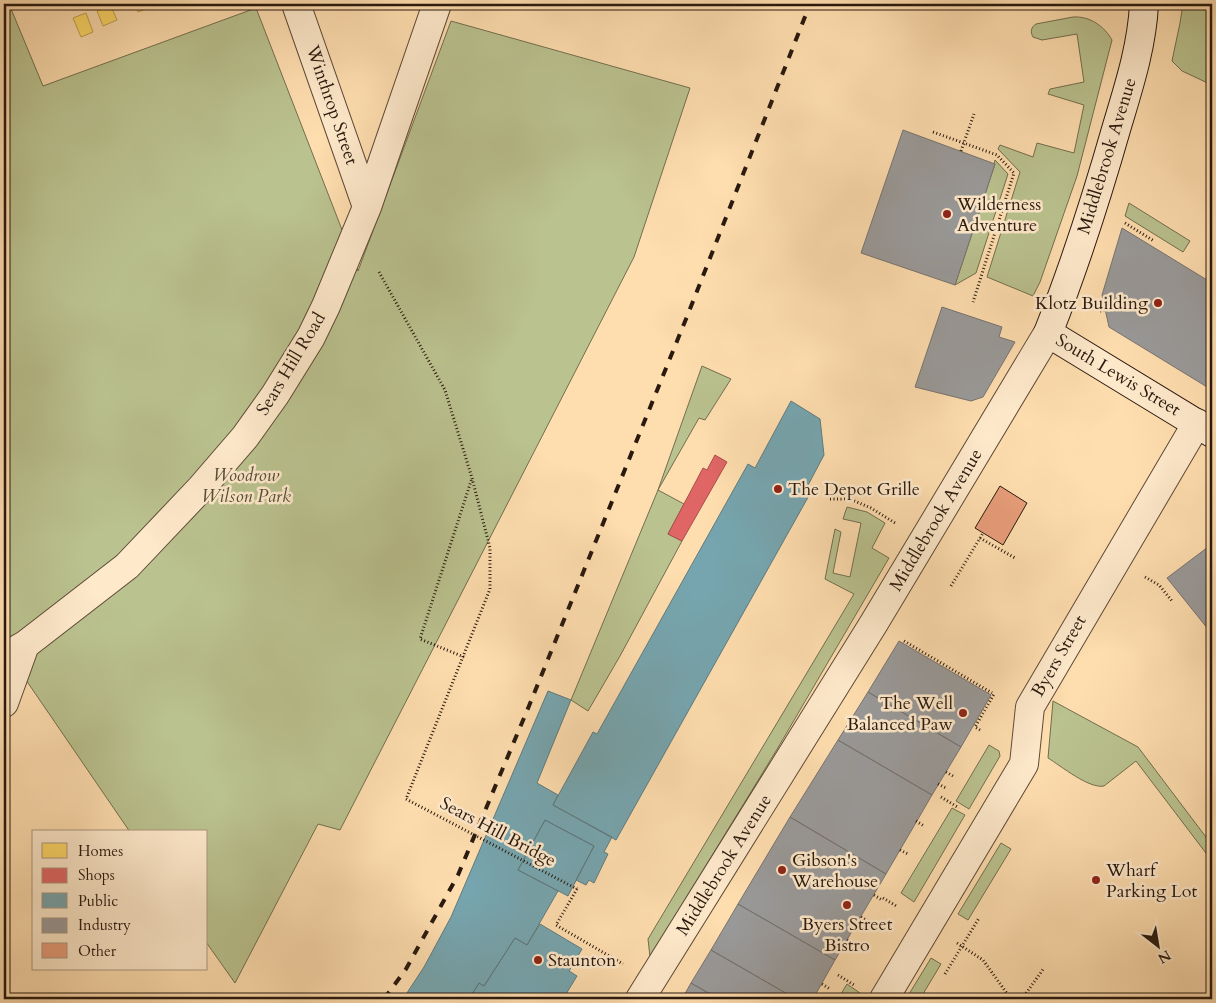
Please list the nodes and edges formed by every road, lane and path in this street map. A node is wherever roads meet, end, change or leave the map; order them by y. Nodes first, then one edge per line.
1 (296, 4) edge
2 (438, 4) edge
3 (1144, 4) edge
4 (974, 114) dead end
5 (933, 132) dead end
6 (963, 143) junction
7 (961, 151) dead end
8 (367, 207) junction
9 (1120, 220) dead end
10 (357, 232) junction
11 (1154, 241) dead end
12 (973, 302) dead end
13 (1105, 310) dead end
14 (1100, 311) dead end
15 (1048, 333) junction
16 (1205, 428) edge
17 (472, 478) junction
18 (830, 498) dead end
19 (892, 528) dead end
20 (983, 533) dead end
21 (980, 538) junction
22 (1015, 558) dead end
23 (1159, 585) dead end
24 (951, 586) dead end
25 (1172, 601) dead end
26 (901, 639) dead end
27 (14, 651) edge
28 (464, 657) junction
29 (4, 702) edge
30 (980, 730) dead end
31 (946, 772) dead end
32 (953, 776) dead end
33 (938, 784) dead end
34 (946, 788) dead end
35 (916, 822) dead end
36 (924, 826) dead end
37 (900, 850) dead end
38 (908, 854) dead end
39 (874, 895) dead end
40 (882, 900) dead end
41 (861, 917) dead end
42 (979, 918) dead end
43 (869, 922) dead end
44 (847, 940) dead end
45 (953, 941) dead end
46 (855, 945) dead end
47 (961, 946) junction
48 (597, 948) dead end
49 (1044, 968) dead end
50 (945, 974) dead end
51 (822, 984) dead end
52 (830, 989) dead end
53 (640, 999) edge
54 (884, 999) edge
55 (1011, 999) edge
56 (1022, 999) edge

1 - 8 street, Winthrop Street
2 - 8 street, Sears Hill Road
3 - 15 street, Middlebrook Avenue
4 - 6 path
5 - 6 path
6 - 7 path
6 - 12 path
8 - 10 street, Sears Hill Road
9 - 11 path
10 - 17 path
10 - 27 street, Sears Hill Road
13 - 14 path
15 - 16 street, South Lewis Street
15 - 53 street, Middlebrook Avenue
16 - 54 street, Byers Street
17 - 28 path
17 - 28 path
18 - 19 path
20 - 21 path
21 - 22 path
21 - 24 path
23 - 25 path
26 - 30 path
27 - 29 street
28 - 48 path, Sears Hill Bridge, bridge
31 - 32 path
33 - 34 path
35 - 36 path
37 - 38 path
39 - 40 path
41 - 43 path
42 - 47 path
44 - 46 path
45 - 47 path
47 - 50 path
47 - 55 path
49 - 56 path
51 - 52 path

